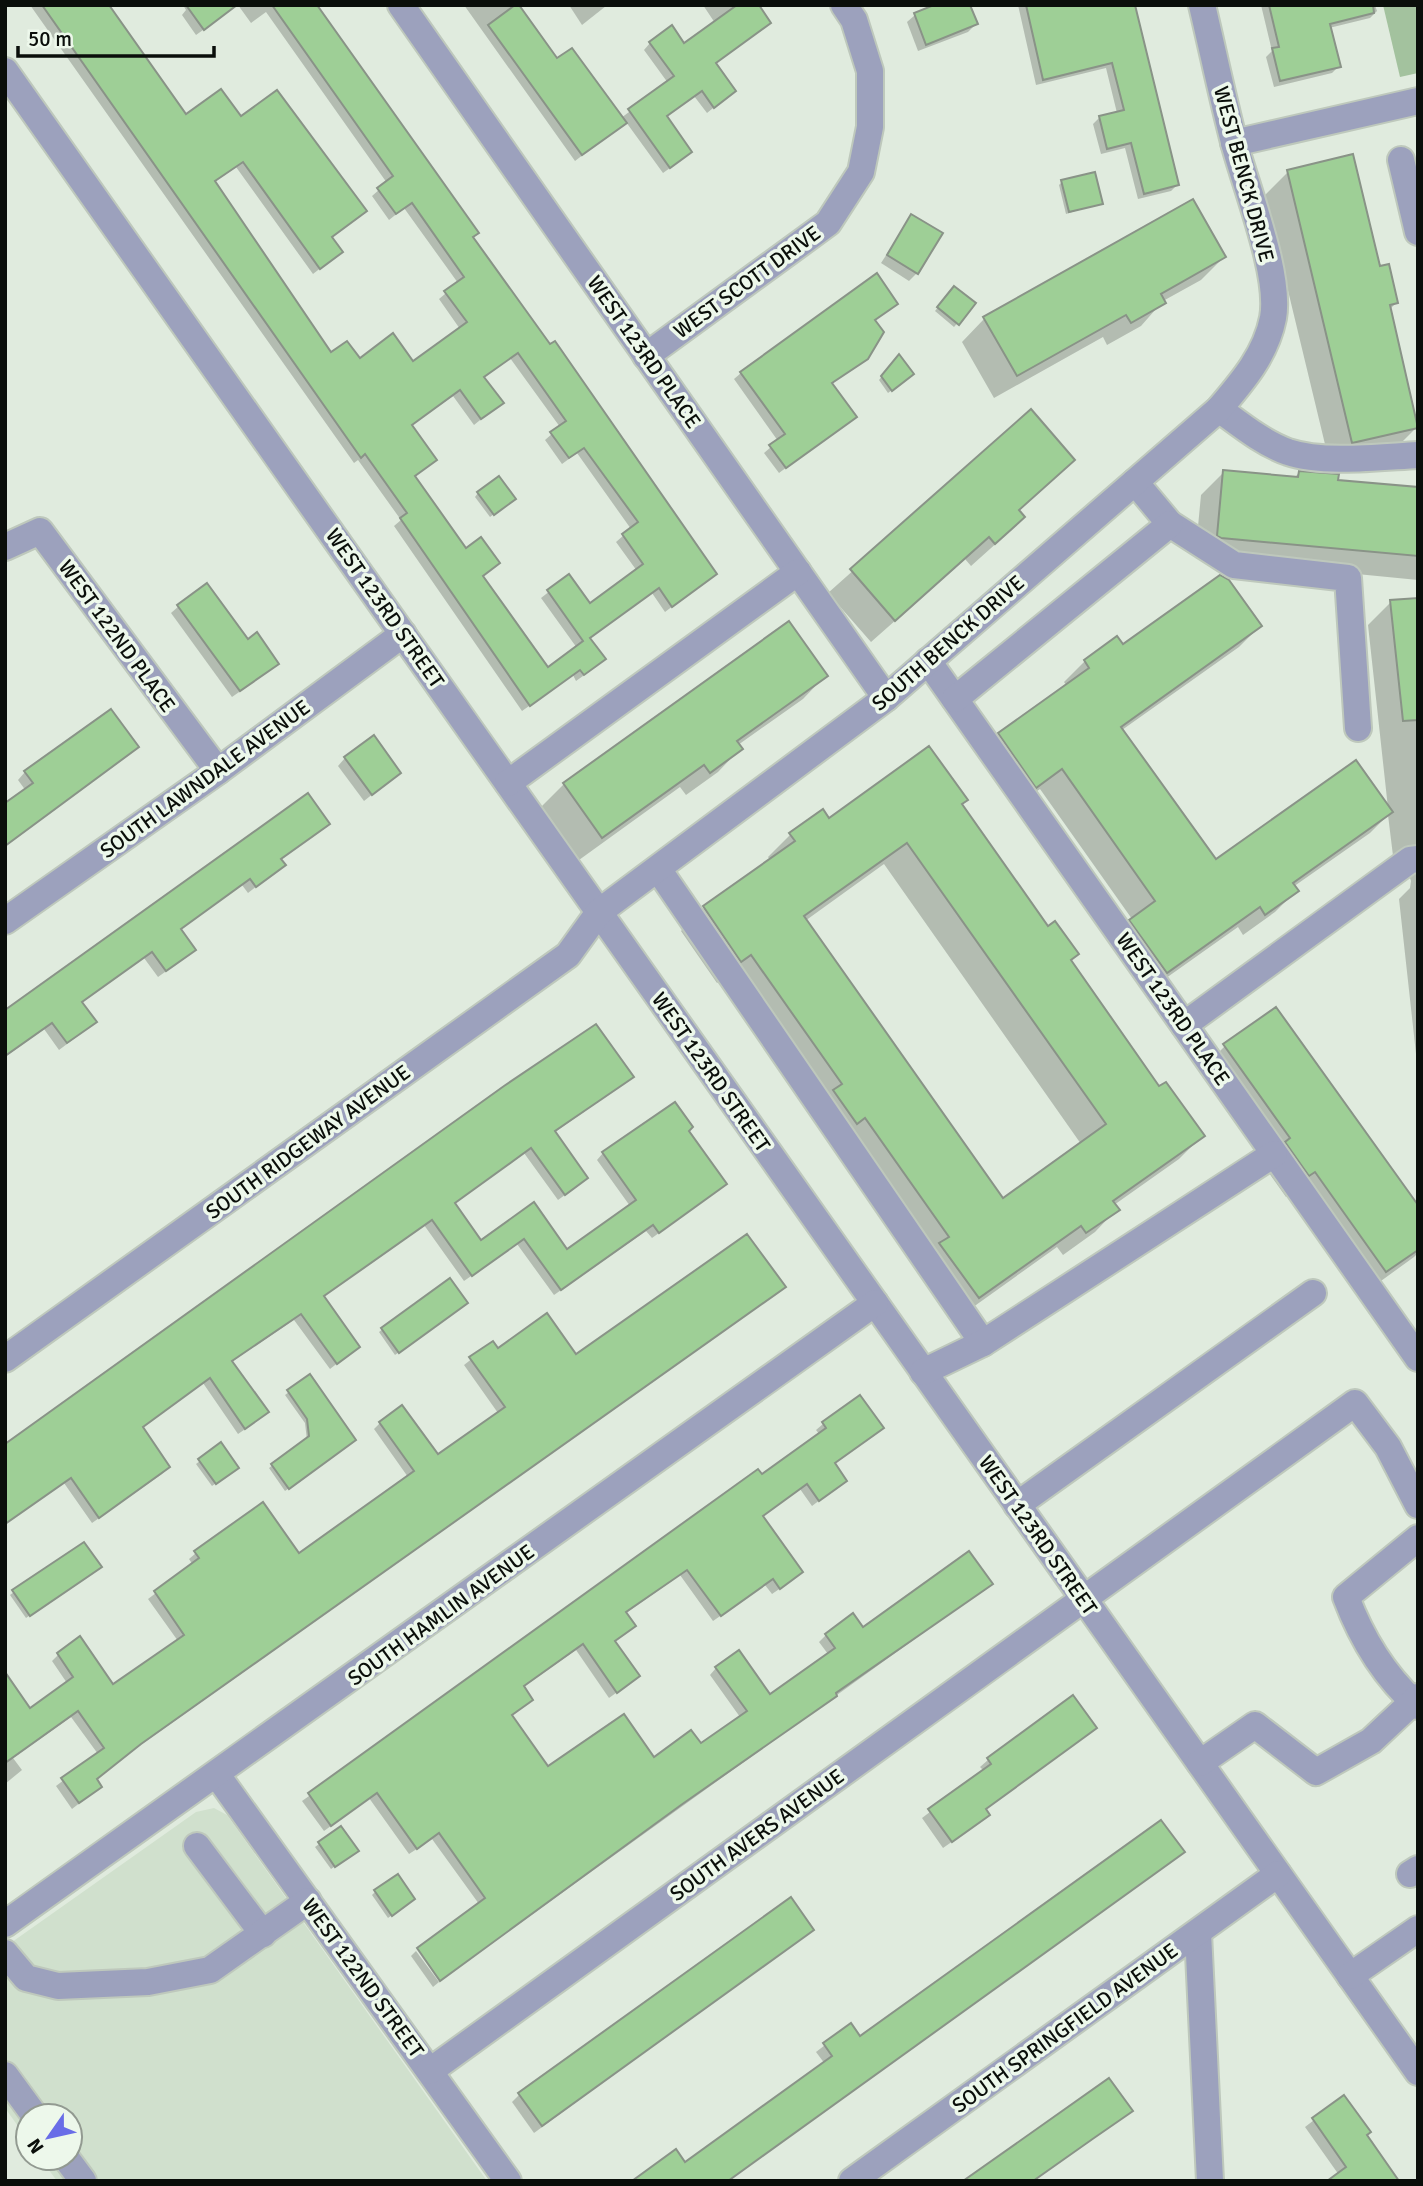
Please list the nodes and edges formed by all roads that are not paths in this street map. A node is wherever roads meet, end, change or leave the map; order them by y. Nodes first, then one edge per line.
1 (401, 5) edge
2 (844, 5) edge
3 (1202, 5) edge
4 (5, 71) edge
5 (1418, 101) edge
6 (1234, 143) junction
7 (1401, 160) dead end
8 (1418, 232) edge
9 (1266, 342) joint
10 (646, 356) junction
11 (1219, 409) junction
12 (1418, 455) edge
13 (1135, 482) junction
14 (1170, 524) junction
15 (5, 547) edge
16 (798, 572) junction
17 (403, 634) junction
18 (928, 660) junction
19 (886, 698) junction
20 (955, 699) junction
21 (1358, 729) dead end
22 (218, 771) junction
23 (508, 783) junction
24 (1418, 859) edge
25 (658, 869) junction
26 (599, 912) junction
27 (5, 921) edge
28 (1184, 1025) junction
29 (1275, 1154) junction
30 (1313, 1293) dead end
31 (874, 1303) junction
32 (983, 1343) junction
33 (1418, 1358) edge
34 (5, 1359) edge
35 (923, 1371) junction
36 (1017, 1505) junction
37 (1418, 1505) edge
38 (1418, 1538) edge
39 (1084, 1599) junction
40 (1416, 1701) edge
41 (1199, 1763) junction
42 (217, 1775) junction
43 (197, 1846) dead end
44 (1278, 1874) junction
45 (308, 1901) junction
46 (5, 1924) edge
47 (1418, 1929) edge
48 (1198, 1933) junction
49 (263, 1934) junction
50 (5, 1953) edge
51 (1350, 1976) junction
52 (430, 2071) junction
53 (1418, 2072) edge
54 (5, 2075) edge
55 (25, 2102) edge
56 (508, 2181) edge
57 (852, 2181) edge
58 (1210, 2181) edge

1 - 10 street, WEST 123RD PLACE
2 - 10 street, WEST SCOTT DRIVE
3 - 6 street, WEST BENCK DRIVE
4 - 17 street, WEST 123RD STREET
5 - 6 street
6 - 9 street, WEST BENCK DRIVE
7 - 8 street
9 - 11 street, SOUTH BENCK DRIVE
10 - 16 street, WEST 123RD PLACE
11 - 12 street
11 - 13 street, SOUTH BENCK DRIVE
13 - 14 street
13 - 18 street, SOUTH BENCK DRIVE
14 - 20 street
14 - 21 street
15 - 22 street, WEST 122ND PLACE
16 - 19 street, WEST 123RD PLACE
16 - 23 street
17 - 22 street, SOUTH LAWNDALE AVENUE
17 - 23 street, WEST 123RD STREET
18 - 19 street, SOUTH BENCK DRIVE
18 - 20 street, WEST 123RD PLACE
19 - 25 street, SOUTH BENCK DRIVE
20 - 28 street, WEST 123RD PLACE
22 - 27 street, SOUTH LAWNDALE AVENUE
23 - 26 street, WEST 123RD STREET
24 - 28 street
25 - 26 street, SOUTH BENCK DRIVE
25 - 32 street
26 - 31 street, WEST 123RD STREET
26 - 34 street, SOUTH RIDGEWAY AVENUE
28 - 29 street, WEST 123RD PLACE
29 - 32 street
29 - 33 street, WEST 123RD PLACE
30 - 36 street
31 - 35 street, WEST 123RD STREET
31 - 42 street, SOUTH HAMLIN AVENUE
32 - 35 street
35 - 36 street, WEST 123RD STREET
36 - 39 street, WEST 123RD STREET
37 - 39 street, SOUTH AVERS AVENUE
38 - 40 street
39 - 41 street, WEST 123RD STREET
39 - 52 street, SOUTH AVERS AVENUE
40 - 41 street
41 - 44 street, WEST 123RD STREET
42 - 45 street, WEST 122ND STREET
42 - 46 street, SOUTH HAMLIN AVENUE
43 - 49 street
44 - 48 street, SOUTH SPRINGFIELD AVENUE
44 - 51 street, WEST 123RD STREET
45 - 49 street
45 - 52 street, WEST 122ND STREET
47 - 51 street
48 - 57 street, SOUTH SPRINGFIELD AVENUE
48 - 58 street
49 - 50 street
51 - 53 street, WEST 123RD STREET
52 - 56 street, WEST 122ND STREET
54 - 55 street

